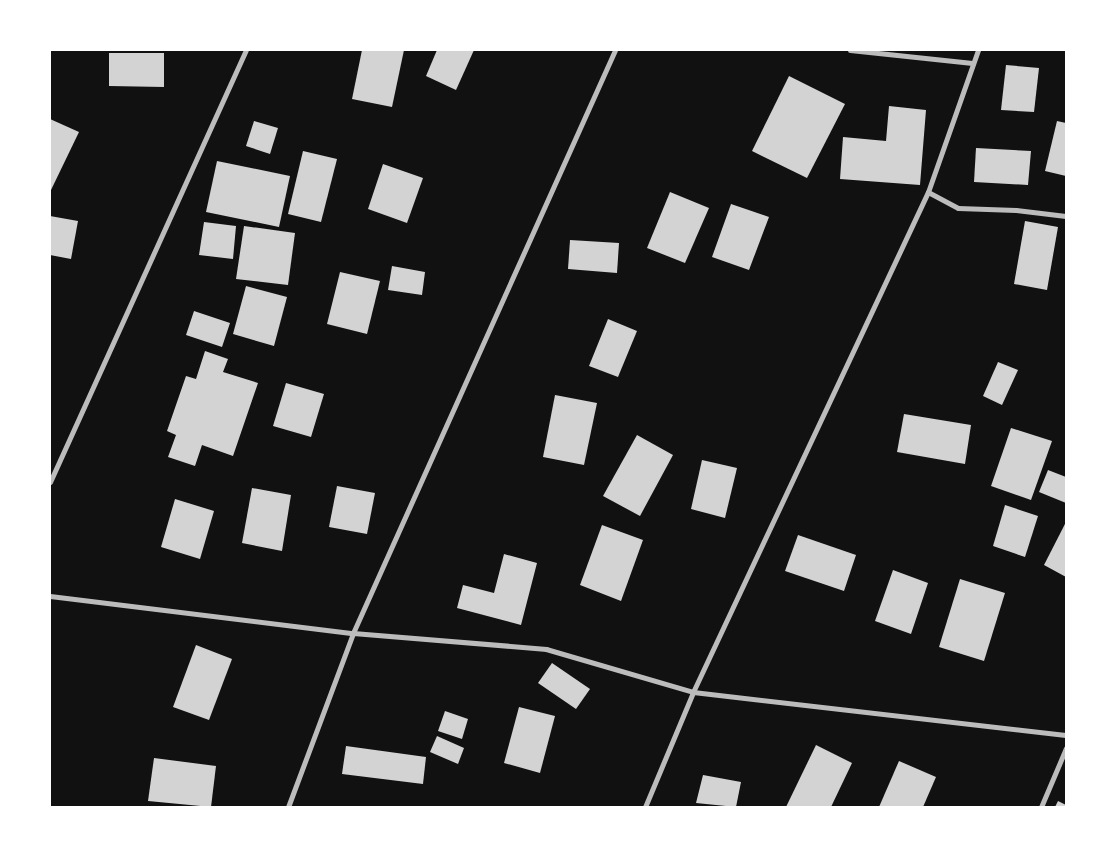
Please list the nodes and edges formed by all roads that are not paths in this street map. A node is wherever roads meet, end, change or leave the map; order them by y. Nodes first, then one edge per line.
1 (246, 50) edge
2 (615, 50) edge
3 (850, 50) edge
4 (978, 50) edge
5 (972, 63) junction
6 (928, 192) junction
7 (1066, 216) edge
8 (50, 482) edge
9 (50, 596) edge
10 (353, 633) junction
11 (693, 692) junction
12 (1066, 735) edge
13 (1066, 748) edge
14 (288, 807) edge
15 (645, 807) edge
16 (1041, 807) edge

1 - 8 street
2 - 10 street
3 - 5 street
4 - 5 street
5 - 6 street
6 - 7 street
6 - 11 street
9 - 10 street
10 - 11 street
10 - 14 street
11 - 12 street
11 - 15 street
13 - 16 street

